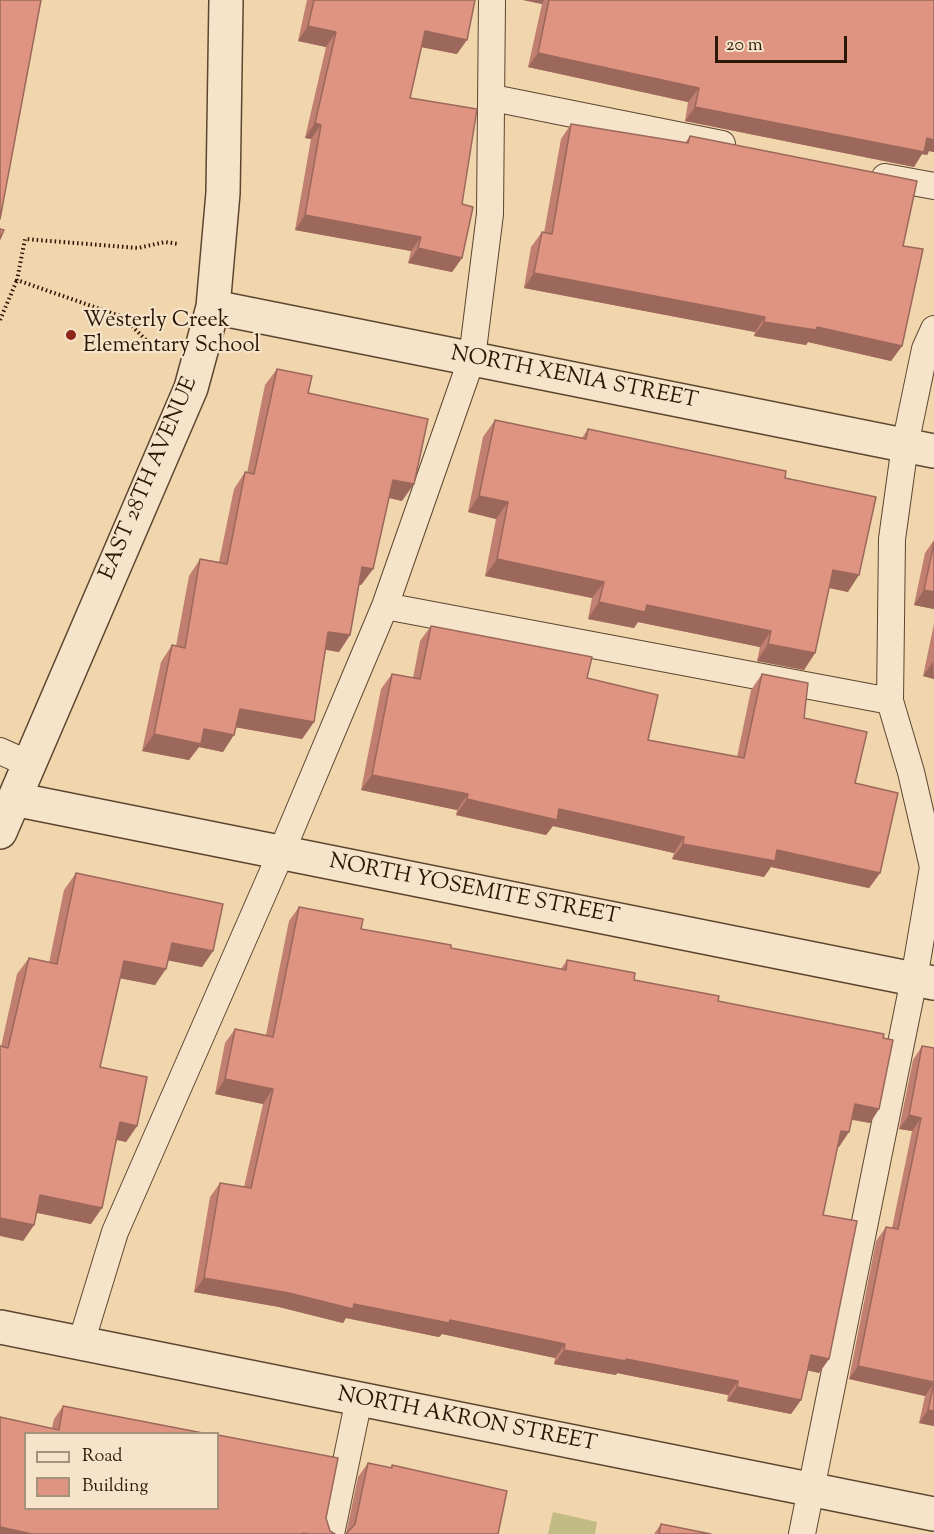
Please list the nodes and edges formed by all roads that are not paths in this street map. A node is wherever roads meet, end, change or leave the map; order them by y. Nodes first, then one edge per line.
1 (226, 0) edge
2 (492, 0) edge
3 (493, 98) junction
4 (748, 149) edge
5 (864, 172) edge
6 (934, 186) edge
7 (213, 307) junction
8 (934, 329) edge
9 (472, 358) junction
10 (919, 448) edge
11 (385, 606) junction
12 (890, 701) junction
13 (15, 758) edge
14 (14, 799) junction
15 (0, 832) edge
16 (281, 853) junction
17 (924, 981) edge
18 (0, 1327) edge
19 (81, 1343) junction
20 (359, 1399) junction
21 (811, 1490) junction
22 (934, 1514) edge
23 (331, 1534) edge
24 (801, 1534) edge

1 - 7 street, EAST 28TH AVENUE
2 - 3 lane
3 - 4 lane
3 - 9 lane
5 - 6 lane
7 - 9 street, NORTH XENIA STREET
7 - 13 street, EAST 28TH AVENUE
8 - 10 lane
9 - 10 street, NORTH XENIA STREET
9 - 11 lane
10 - 12 lane
11 - 12 lane
11 - 16 lane
12 - 17 lane
13 - 14 street, EAST 28TH AVENUE
14 - 15 street, EAST 28TH AVENUE
14 - 16 street, NORTH YOSEMITE STREET
16 - 17 street, NORTH YOSEMITE STREET
16 - 19 lane
17 - 21 lane
18 - 19 street, NORTH AKRON STREET
19 - 20 street, NORTH AKRON STREET
20 - 21 street, NORTH AKRON STREET
20 - 23 lane
21 - 22 street, NORTH AKRON STREET
21 - 24 lane

